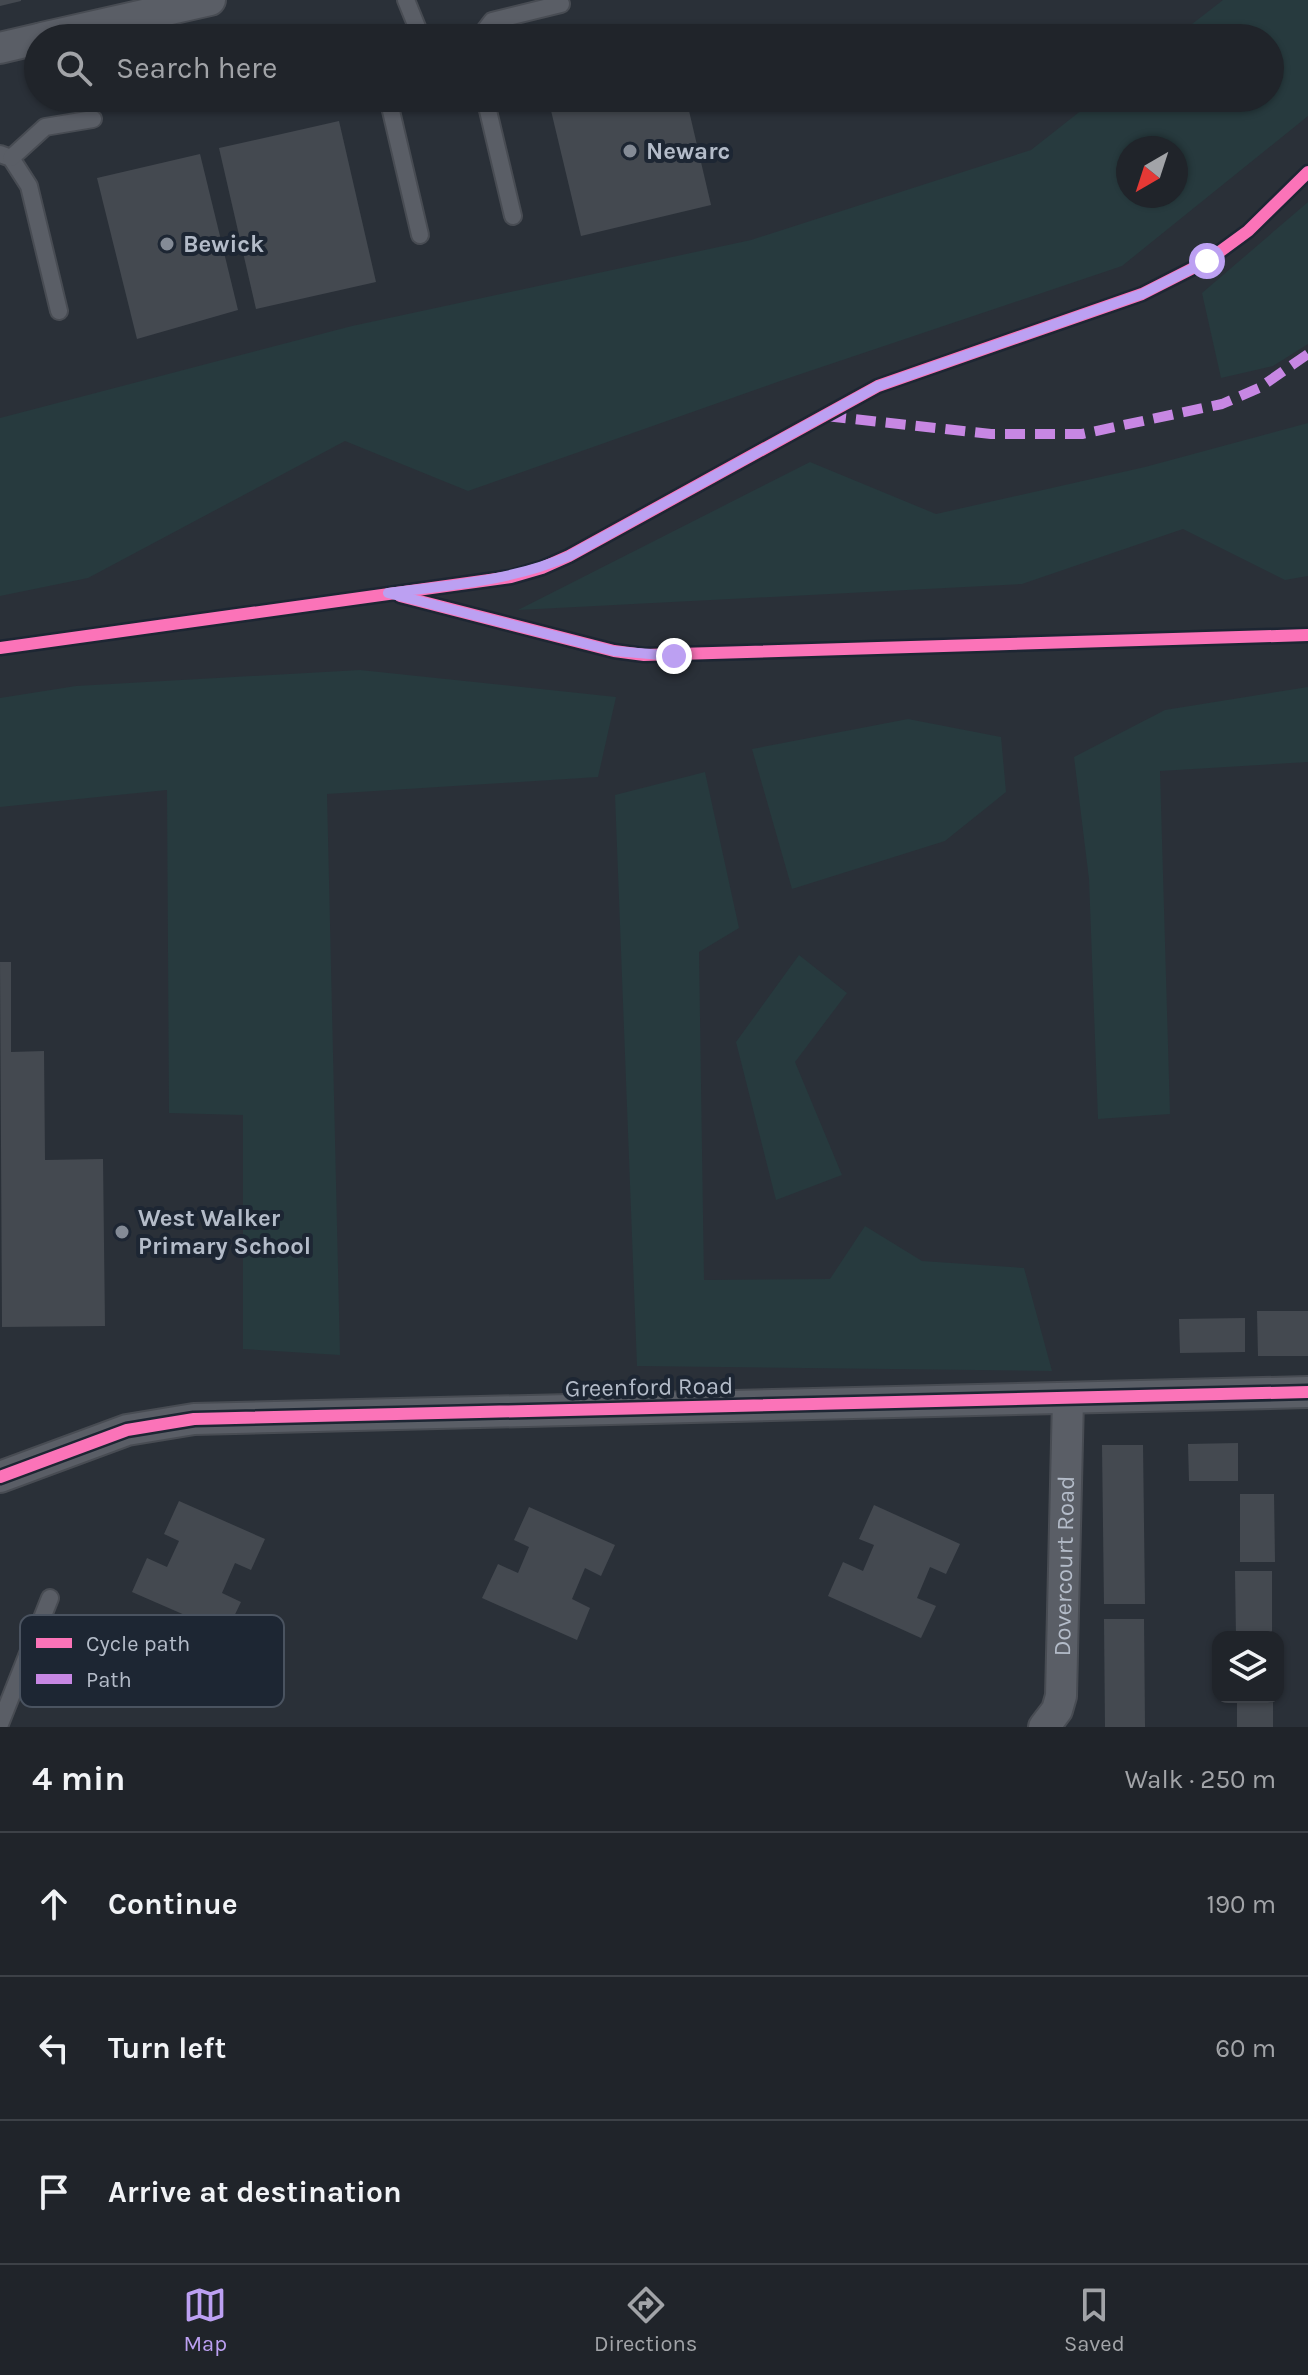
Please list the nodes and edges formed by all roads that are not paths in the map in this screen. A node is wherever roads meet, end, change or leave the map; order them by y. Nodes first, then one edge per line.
1 (210, 0) edge
2 (406, 0) edge
3 (561, 4) dead end
4 (103, 24) edge
5 (416, 24) edge
6 (490, 24) edge
7 (24, 42) edge
8 (0, 48) edge
9 (391, 112) edge
10 (488, 112) edge
11 (93, 119) dead end
12 (6, 156) edge
13 (513, 216) dead end
14 (420, 235) dead end
15 (59, 311) dead end
16 (1308, 1392) edge
17 (1068, 1399) junction
18 (0, 1477) edge
19 (50, 1598) dead end
20 (43, 1615) edge
21 (20, 1674) edge
22 (0, 1724) edge
23 (1044, 1727) edge

1 - 4 street
2 - 5 lane
3 - 6 lane
7 - 8 street
9 - 14 lane
10 - 13 lane
11 - 12 lane
12 - 15 lane
16 - 17 street, Greenford Road
17 - 18 street, Greenford Road
17 - 23 street, Dovercourt Road
19 - 20 lane
21 - 22 lane

